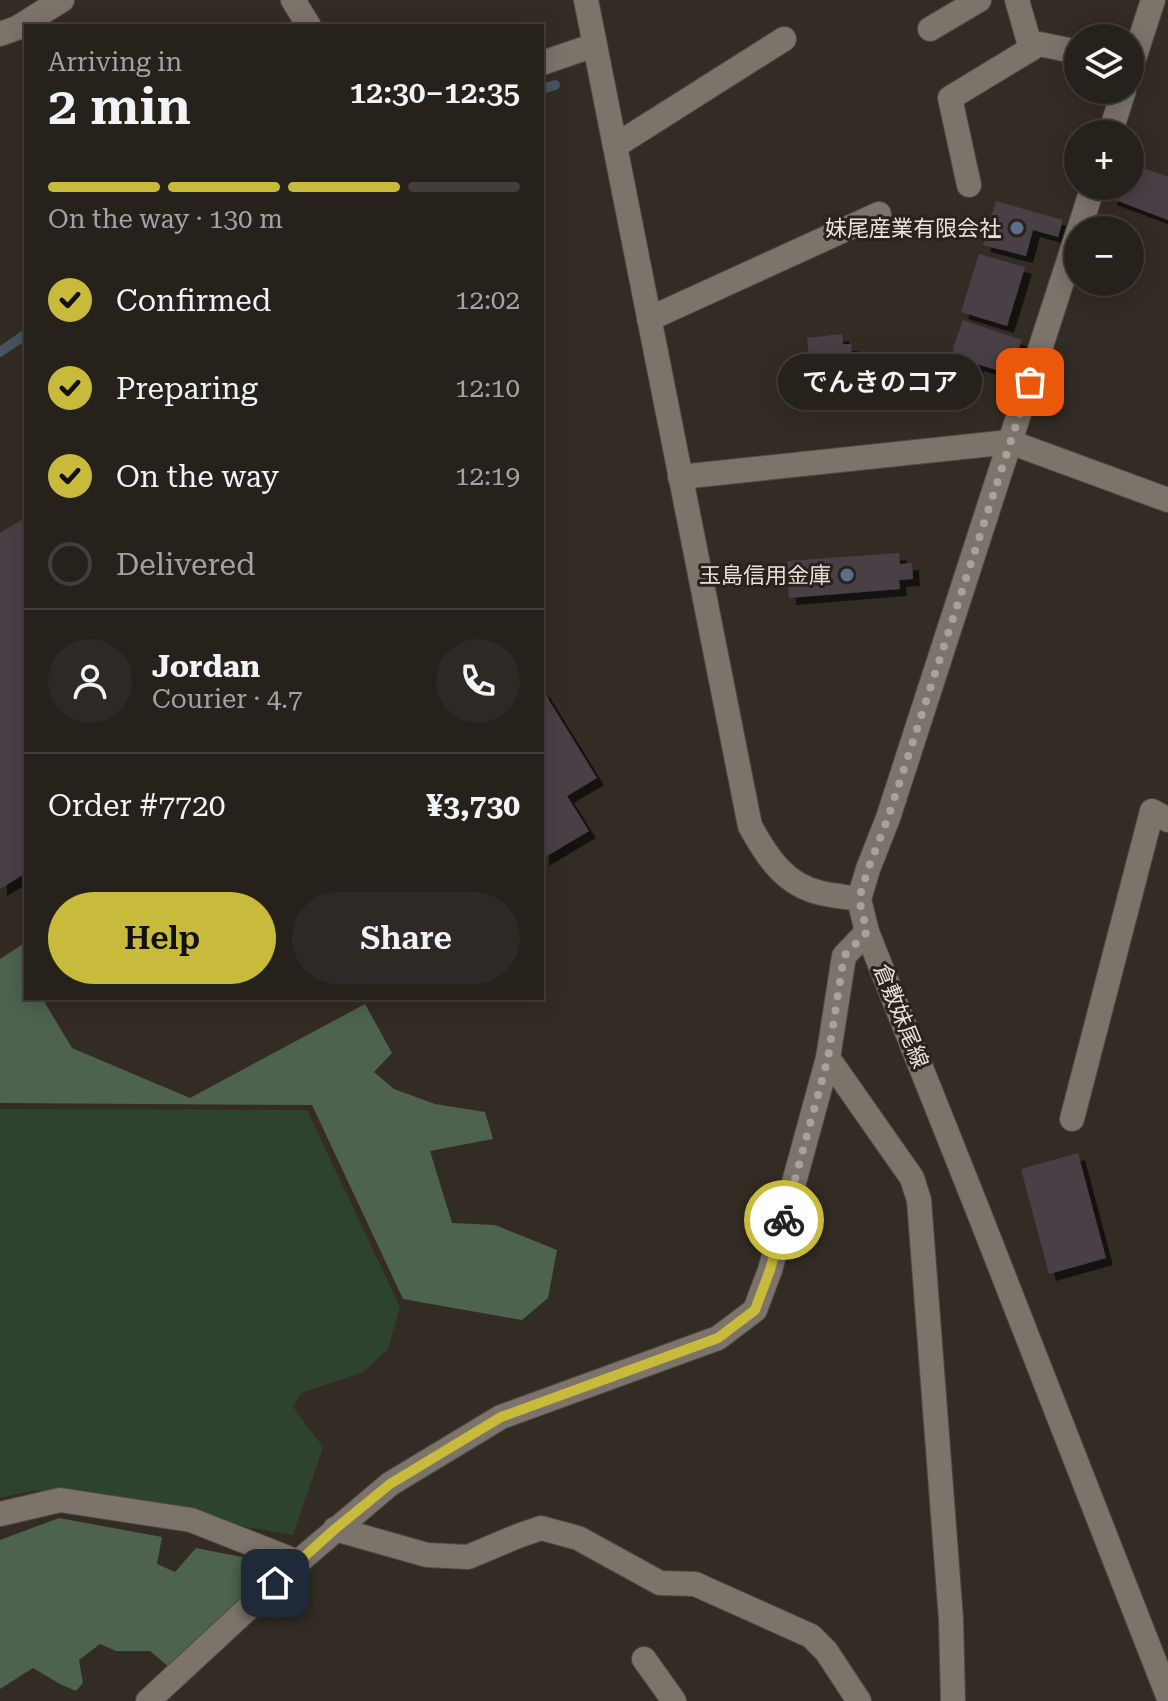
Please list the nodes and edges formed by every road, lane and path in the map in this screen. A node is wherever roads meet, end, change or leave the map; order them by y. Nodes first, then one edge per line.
1 (62, 0) edge
2 (293, 0) edge
3 (586, 0) edge
4 (979, 0) edge
5 (1017, 0) edge
6 (1153, 0) edge
7 (308, 24) edge
8 (1144, 27) edge
9 (930, 29) dead end
10 (0, 34) edge
11 (784, 39) dead end
12 (595, 45) junction
13 (1031, 49) junction
14 (1064, 49) edge
15 (544, 62) edge
16 (615, 146) junction
17 (969, 185) dead end
18 (879, 214) dead end
19 (1064, 274) edge
20 (649, 319) junction
21 (1010, 442) junction
22 (680, 477) junction
23 (1168, 500) edge
24 (1168, 820) edge
25 (859, 899) junction
26 (867, 932) junction
27 (828, 1058) junction
28 (1072, 1119) dead end
29 (0, 1514) edge
30 (335, 1529) junction
31 (298, 1562) junction
32 (644, 1659) dead end
33 (1168, 1696) edge
34 (148, 1701) edge
35 (674, 1701) edge
36 (859, 1701) edge
37 (953, 1701) edge

1 - 10 street
2 - 7 street
3 - 12 street
4 - 9 street
5 - 13 street
6 - 8 street
11 - 16 street
12 - 15 street
12 - 16 street
13 - 14 street
13 - 17 street
16 - 20 street
18 - 20 street
19 - 21 street
20 - 22 street
21 - 22 street
21 - 23 street
21 - 25 street
22 - 25 street
24 - 28 street
25 - 26 street, 倉敷妹尾線
26 - 27 street
26 - 33 street, 倉敷妹尾線
27 - 30 street
27 - 37 street
29 - 31 street
30 - 31 street
30 - 36 street
31 - 34 street
32 - 35 street

